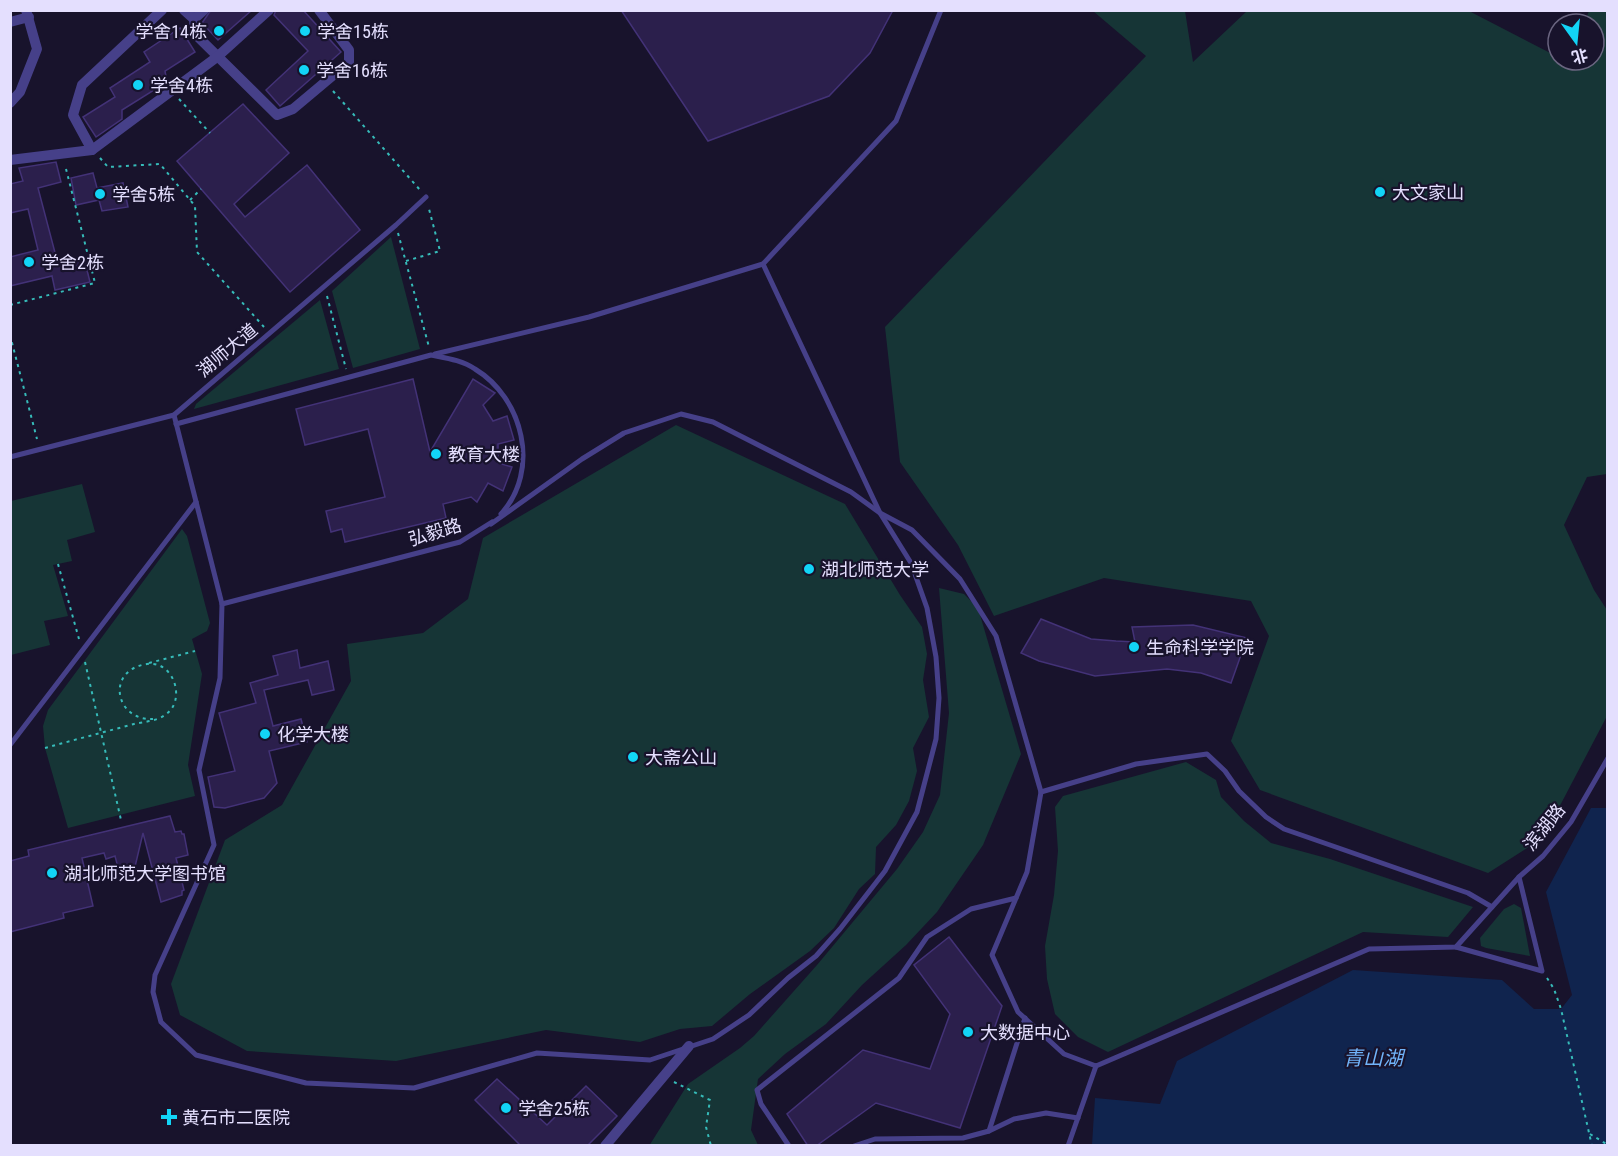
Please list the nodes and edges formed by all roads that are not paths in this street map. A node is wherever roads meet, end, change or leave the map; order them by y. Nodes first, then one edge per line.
1 (162, 10) edge
2 (184, 10) edge
3 (204, 10) edge
4 (269, 10) edge
5 (319, 10) edge
6 (941, 10) edge
7 (28, 14) edge
8 (194, 19) junction
9 (10, 22) edge
10 (217, 57) junction
11 (10, 103) edge
12 (92, 150) junction
13 (10, 160) edge
14 (426, 197) road end
15 (763, 264) junction
16 (431, 355) junction
17 (174, 415) junction
18 (176, 424) junction
19 (10, 457) edge
20 (196, 502) junction
21 (880, 513) junction
22 (491, 524) junction
23 (222, 604) junction
24 (10, 745) edge
25 (1608, 758) edge
26 (1041, 792) junction
27 (1519, 877) junction
28 (1016, 898) junction
29 (1492, 907) junction
30 (1456, 946) junction
31 (1025, 1018) junction
32 (689, 1046) junction
33 (1096, 1066) junction
34 (1078, 1118) junction
35 (989, 1131) junction
36 (605, 1146) edge
37 (789, 1146) edge
38 (854, 1146) edge
39 (1068, 1146) edge

1 - 12 street
2 - 8 street
3 - 8 street
4 - 10 street
5 - 10 street
6 - 15 lane
7 - 9 street
7 - 11 street
8 - 10 street
10 - 12 street
12 - 13 street
14 - 17 lane, 湖师大道
15 - 16 lane
15 - 21 lane
16 - 18 lane, 弘毅路
16 - 22 lane, 弘毅路
17 - 18 lane
17 - 19 lane, 湖师大道
18 - 20 lane
20 - 23 lane
20 - 24 lane
21 - 22 lane
21 - 26 lane
21 - 32 lane
22 - 23 lane, 弘毅路
23 - 32 lane
25 - 27 lane, 滨湖路
26 - 28 lane
26 - 29 lane
27 - 29 lane, 滨湖路
27 - 30 lane
28 - 31 lane
28 - 37 lane
29 - 30 lane, 滨湖路
30 - 33 lane
31 - 33 lane
31 - 35 lane
32 - 36 street
33 - 34 lane
34 - 35 lane
34 - 39 lane
35 - 38 lane

